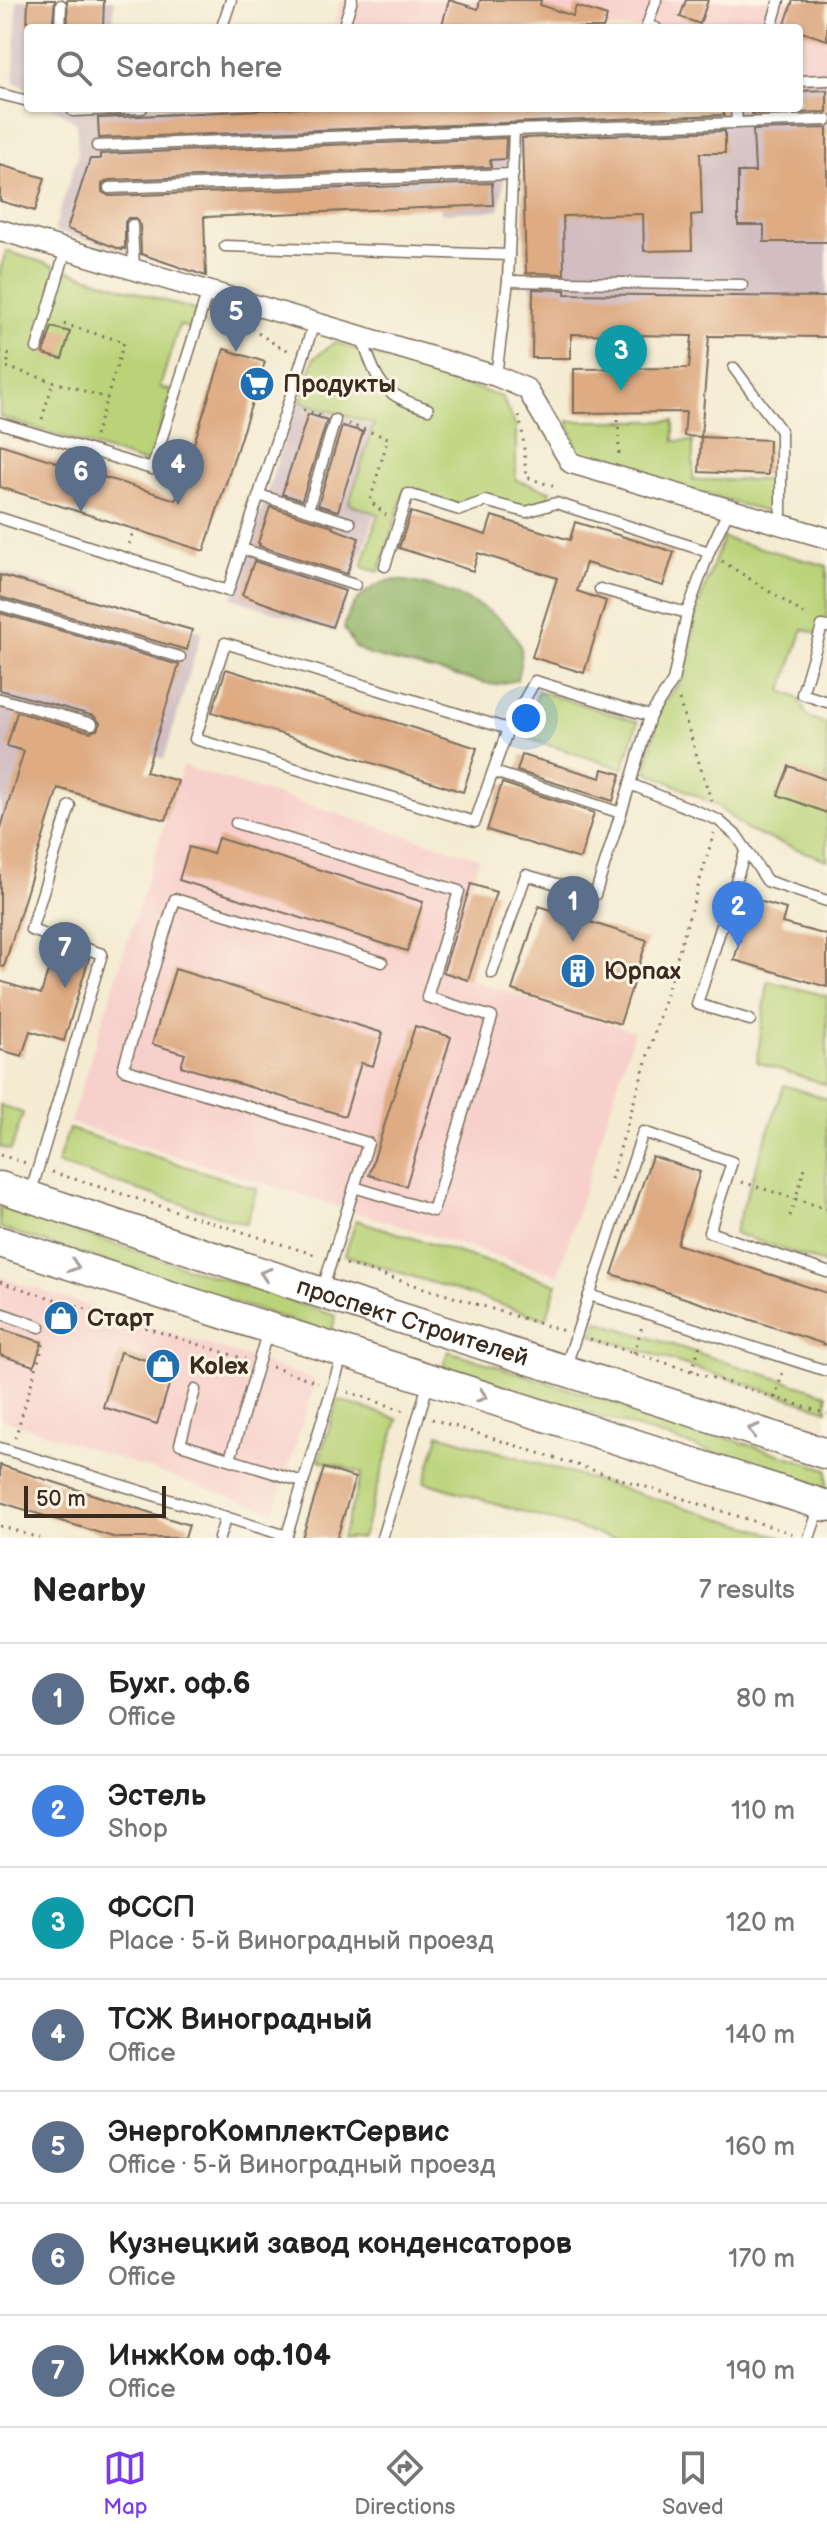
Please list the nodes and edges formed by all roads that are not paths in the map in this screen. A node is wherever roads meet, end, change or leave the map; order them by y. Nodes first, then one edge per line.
1 (231, 0) edge
2 (352, 0) edge
3 (656, 0) edge
4 (779, 0) edge
5 (61, 5) dead end
6 (60, 24) edge
7 (223, 24) dead end
8 (344, 24) edge
9 (648, 24) edge
10 (772, 24) edge
11 (827, 80) edge
12 (803, 81) edge
13 (0, 94) edge
14 (24, 100) edge
15 (736, 112) edge
16 (827, 120) edge
17 (737, 123) junction
18 (514, 130) junction
19 (97, 146) dead end
20 (513, 174) junction
21 (109, 188) dead end
22 (132, 225) dead end
23 (0, 230) edge
24 (225, 246) dead end
25 (66, 249) junction
26 (509, 255) junction
27 (134, 269) junction
28 (508, 281) junction
29 (742, 285) dead end
30 (208, 291) junction
31 (314, 323) junction
32 (361, 335) junction
33 (37, 348) dead end
34 (734, 368) dead end
35 (496, 376) junction
36 (428, 409) dead end
37 (335, 420) road end
38 (0, 423) edge
39 (259, 495) junction
40 (308, 509) junction
41 (729, 509) junction
42 (0, 518) edge
43 (350, 523) dead end
44 (781, 525) junction
45 (827, 538) edge
46 (242, 549) junction
47 (709, 552) junction
48 (385, 566) dead end
49 (355, 585) dead end
50 (600, 589) dead end
51 (0, 605) edge
52 (687, 613) junction
53 (825, 627) edge
54 (180, 657) dead end
55 (0, 699) edge
56 (827, 702) edge
57 (650, 716) junction
58 (92, 724) dead end
59 (508, 729) junction
60 (494, 772) junction
61 (630, 784) junction
62 (70, 806) dead end
63 (621, 813) junction
64 (236, 823) dead end
65 (746, 849) junction
66 (827, 901) edge
67 (382, 962) dead end
68 (492, 973) dead end
69 (750, 1020) dead end
70 (0, 1187) edge
71 (354, 1187) junction
72 (29, 1196) junction
73 (2, 1248) edge
74 (827, 1272) edge
75 (322, 1293) junction
76 (589, 1295) junction
77 (360, 1305) junction
78 (0, 1313) edge
79 (40, 1327) dead end
80 (269, 1328) junction
81 (447, 1333) junction
82 (344, 1352) junction
83 (564, 1370) junction
84 (827, 1371) edge
85 (430, 1379) junction
86 (195, 1390) dead end
87 (5, 1450) edge
88 (827, 1454) edge
89 (230, 1459) junction
90 (303, 1482) junction
91 (824, 1505) edge
92 (226, 1517) junction
93 (286, 1537) edge
94 (219, 1538) edge
95 (382, 1538) edge
96 (807, 1538) edge

1 - 7 lane
2 - 8 lane
3 - 9 lane
4 - 10 lane
5 - 6 lane
11 - 12 lane
13 - 14 lane
15 - 17 lane
16 - 17 lane
17 - 18 lane
18 - 19 lane
18 - 20 lane
20 - 21 lane
20 - 26 lane
22 - 27 lane
23 - 25 street
24 - 26 lane
25 - 27 street
25 - 33 lane
26 - 28 lane
27 - 30 street
28 - 29 lane
28 - 35 lane
30 - 31 street
30 - 38 lane
31 - 32 street
31 - 39 lane
32 - 35 street
32 - 36 lane
34 - 44 lane
35 - 41 street
37 - 40 lane
39 - 40 lane
39 - 46 lane
40 - 43 lane
41 - 44 street
41 - 47 lane
42 - 46 lane
44 - 45 street
46 - 49 lane
47 - 48 lane
47 - 52 lane
50 - 52 lane
51 - 54 lane
52 - 57 lane
53 - 56 lane
55 - 58 lane
57 - 59 lane
57 - 61 lane
59 - 60 lane
59 - 60 lane
60 - 63 lane
61 - 63 lane
61 - 65 lane
62 - 72 lane
63 - 68 lane
64 - 71 lane
65 - 66 lane
65 - 69 lane
67 - 71 lane
70 - 72 main road, проспект Строителей
71 - 75 lane
75 -> 72 main road, проспект Строителей
73 -> 80 main road, проспект Строителей
74 - 76 lane
75 - 77 main road, проспект Строителей
76 - 83 lane
76 - 84 lane
77 - 81 main road, проспект Строителей
77 - 82 main road
78 - 79 lane
80 - 82 main road, проспект Строителей
80 - 89 lane
81 - 83 main road, проспект Строителей
81 - 85 main road
82 - 85 main road, проспект Строителей
82 - 90 lane
88 -> 83 main road, проспект Строителей
85 -> 91 main road, проспект Строителей
85 - 95 lane
86 - 89 lane
87 - 92 lane
89 - 90 lane
90 - 93 lane
91 - 96 lane
92 - 93 lane
92 - 94 lane

